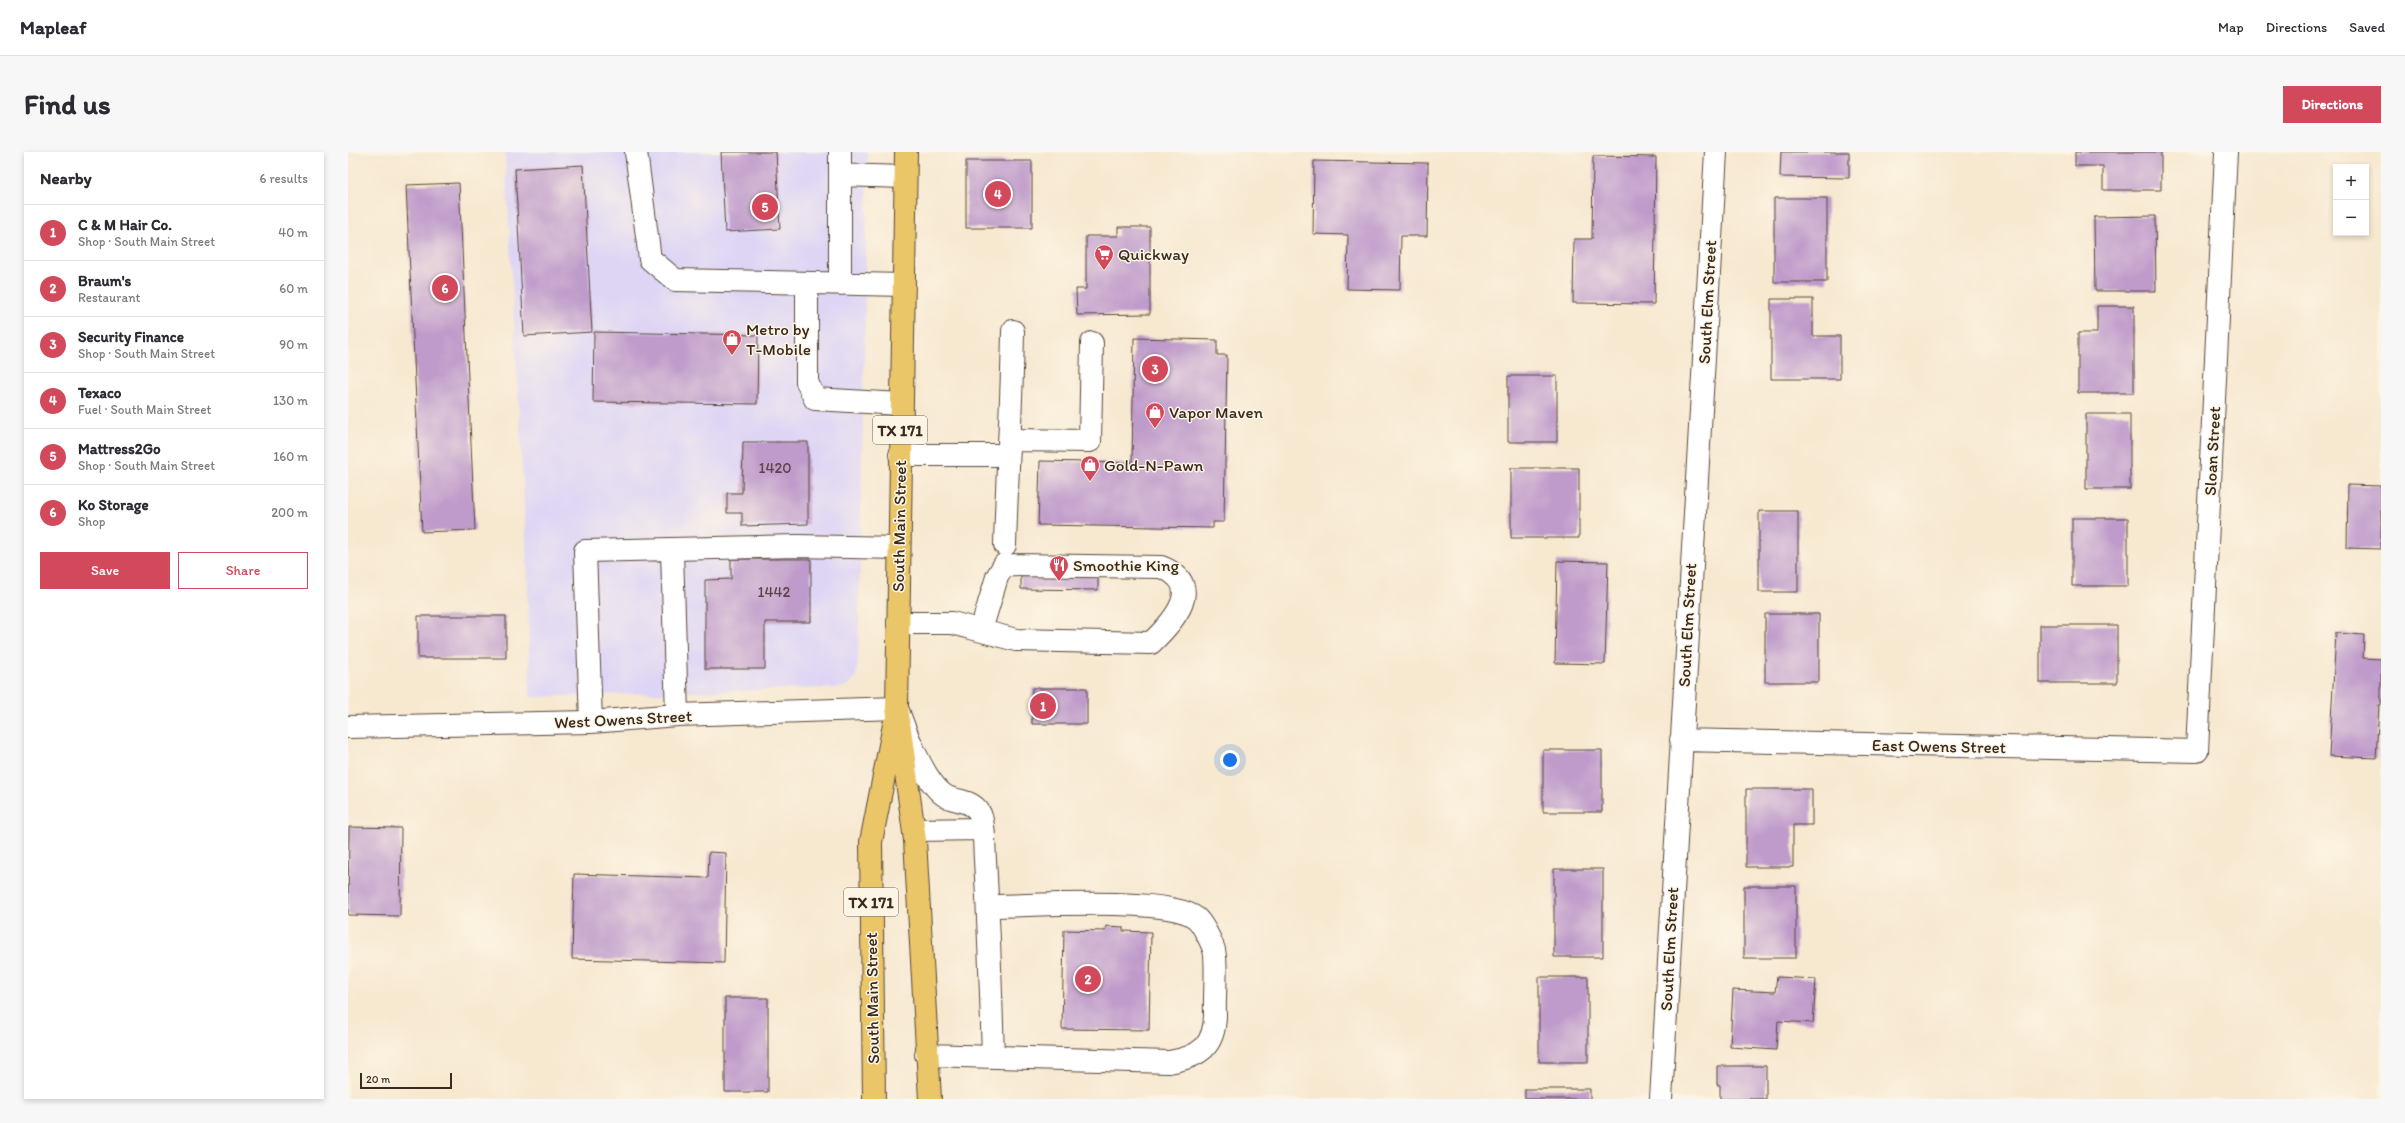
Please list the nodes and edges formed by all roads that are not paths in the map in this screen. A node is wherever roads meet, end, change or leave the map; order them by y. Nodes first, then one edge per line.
1 (636, 152) edge
2 (840, 152) edge
3 (1716, 152) edge
4 (2226, 152) edge
5 (905, 160) edge
6 (840, 175) junction
7 (807, 283) junction
8 (840, 284) junction
9 (904, 285) junction
10 (1013, 331) dead end
11 (1092, 342) dead end
12 (901, 404) junction
13 (1008, 448) junction
14 (900, 455) junction
15 (1005, 545) dead end
16 (899, 548) junction
17 (672, 551) junction
18 (898, 623) junction
19 (981, 630) junction
20 (897, 708) junction
21 (677, 715) junction
22 (591, 722) junction
23 (348, 727) edge
24 (1680, 740) junction
25 (2197, 751) joint
26 (983, 829) junction
27 (914, 830) junction
28 (988, 906) junction
29 (926, 1055) junction
30 (993, 1056) junction
31 (874, 1099) edge
32 (930, 1099) edge
33 (1661, 1099) edge

1 - 7 street
2 - 6 street
3 - 24 street, South Elm Street
4 - 25 street, Sloan Street
5 - 6 street
5 - 9 main road, South Main Street / TX 171
6 - 8 street
7 - 8 street
7 - 12 street
8 - 9 street
9 - 12 main road, South Main Street / TX 171
10 - 13 street
11 - 13 street
12 - 14 main road, South Main Street / TX 171
13 - 14 street
13 - 15 street
14 - 16 main road, South Main Street / TX 171
16 - 17 street
16 - 18 main road, South Main Street / TX 171
17 - 21 street
17 - 22 street
18 - 19 street
18 - 20 main road, South Main Street / TX 171
19 - 19 street
20 - 21 street, West Owens Street
20 - 26 street
20 - 27 main road, South Main Street / TX 171
20 - 31 main road, South Main Street / TX 171
21 - 22 street, West Owens Street
22 - 23 street, West Owens Street
24 - 25 street, East Owens Street
24 - 33 street, South Elm Street
26 - 27 street
26 - 28 street
27 - 29 main road, South Main Street / TX 171
28 - 30 street
28 - 30 street
29 - 30 street
29 - 32 main road, South Main Street / TX 171

